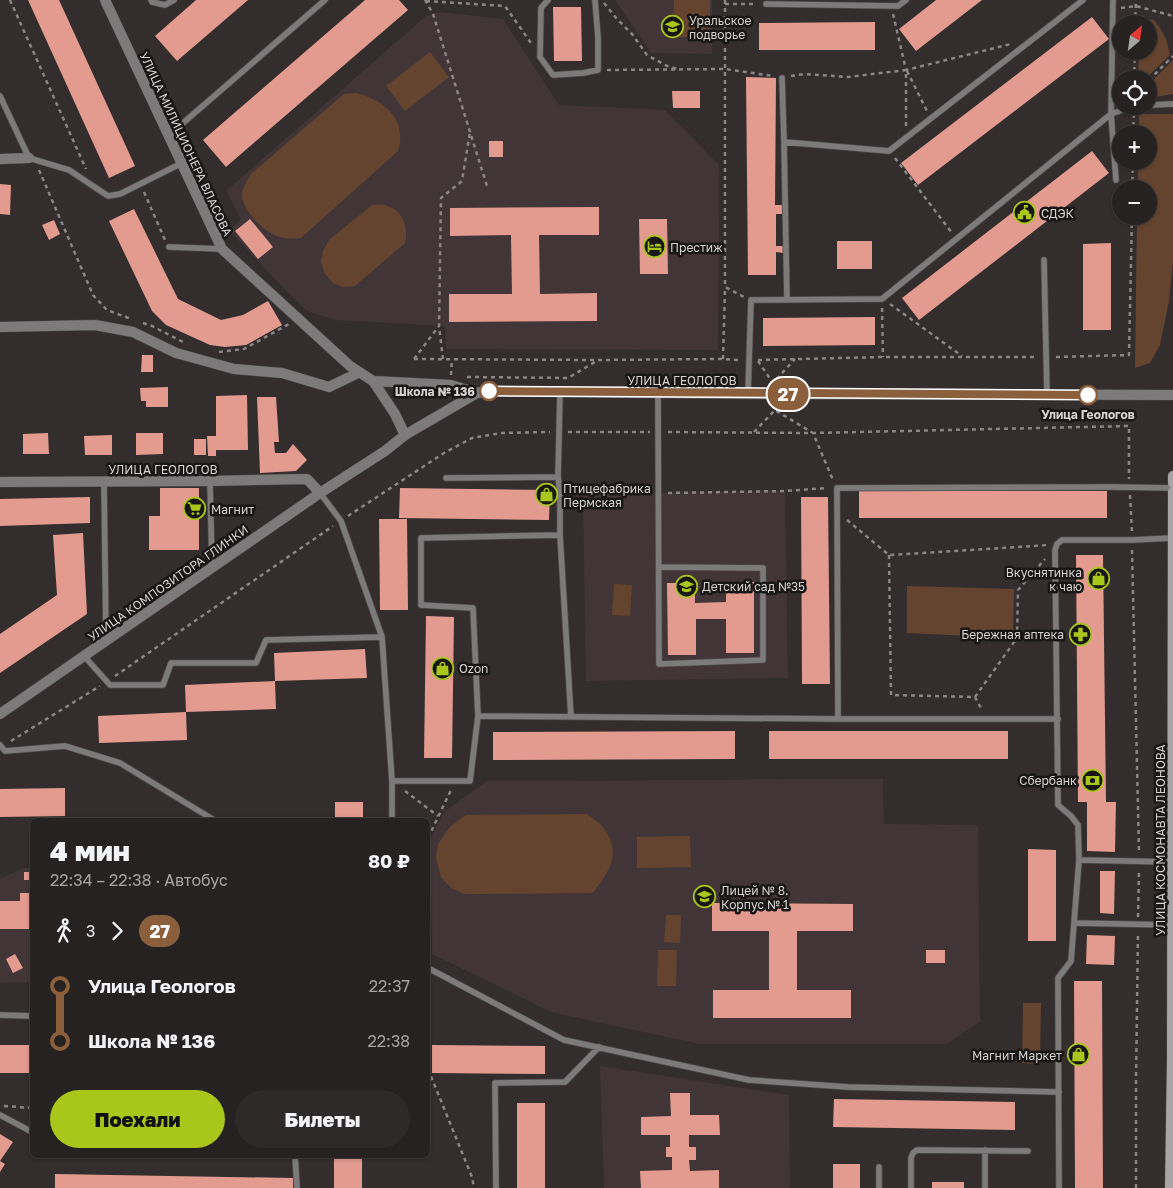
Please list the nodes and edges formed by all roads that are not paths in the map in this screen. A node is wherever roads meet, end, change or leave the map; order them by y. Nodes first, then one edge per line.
1 (106, 0) edge
2 (151, 0) edge
3 (174, 0) edge
4 (325, 0) edge
5 (548, 0) edge
6 (595, 0) edge
7 (906, 0) edge
8 (1083, 0) edge
9 (1113, 0) edge
10 (766, 4) road end
11 (782, 78) road end
12 (0, 96) edge
13 (1173, 104) edge
14 (1157, 105) edge
15 (1111, 114) junction
16 (168, 136) junction
17 (784, 142) junction
18 (0, 159) edge
19 (32, 159) junction
20 (182, 163) junction
21 (1116, 180) dead end
22 (169, 248) road end
23 (222, 248) junction
24 (1044, 260) dead end
25 (787, 300) junction
26 (0, 327) edge
27 (358, 373) junction
28 (373, 381) junction
29 (560, 392) junction
30 (658, 392) junction
31 (477, 393) junction
32 (748, 393) junction
33 (1047, 395) junction
34 (1173, 395) edge
35 (405, 435) junction
36 (1173, 476) edge
37 (558, 477) junction
38 (446, 478) dead end
39 (210, 481) junction
40 (0, 482) edge
41 (104, 482) junction
42 (1173, 483) edge
43 (1173, 490) edge
44 (320, 493) junction
45 (560, 535) junction
46 (1173, 538) edge
47 (212, 567) junction
48 (659, 567) junction
49 (382, 637) junction
50 (106, 640) junction
51 (84, 656) junction
52 (0, 714) edge
53 (478, 716) junction
54 (571, 717) junction
55 (838, 719) junction
56 (1058, 719) junction
57 (1, 746) edge
58 (392, 781) junction
59 (211, 818) edge
60 (392, 818) edge
61 (1079, 860) junction
62 (1172, 862) edge
63 (1074, 923) junction
64 (1172, 925) edge
65 (430, 969) edge
66 (0, 1015) edge
67 (30, 1016) edge
68 (598, 1047) junction
69 (1172, 1059) edge
70 (1059, 1092) junction
71 (0, 1115) edge
72 (30, 1131) edge
73 (985, 1150) junction
74 (1028, 1150) dead end
75 (296, 1158) edge
76 (879, 1167) dead end
77 (297, 1188) edge
78 (496, 1188) edge
79 (879, 1188) edge
80 (911, 1188) edge
81 (985, 1188) edge
82 (1059, 1188) edge
83 (1170, 1188) edge

1 - 16 street, УЛИЦА МИЛИЦИОНЕРА ВЛАСОВА
2 - 3 lane
4 - 16 lane
5 - 6 lane
7 - 10 lane
8 - 17 lane
9 - 15 lane
11 - 17 lane
12 - 19 lane
13 - 14 lane
15 - 21 lane
15 - 25 lane
16 - 20 street, УЛИЦА МИЛИЦИОНЕРА ВЛАСОВА
17 - 25 lane
18 - 19 street
19 - 20 lane
20 - 23 street, УЛИЦА МИЛИЦИОНЕРА ВЛАСОВА
22 - 23 lane
23 - 27 street, УЛИЦА МИЛИЦИОНЕРА ВЛАСОВА
24 - 33 lane
25 - 32 lane
26 - 27 street
27 - 28 street, УЛИЦА МИЛИЦИОНЕРА ВЛАСОВА
28 - 31 street, УЛИЦА ГЕОЛОГОВ
28 - 35 street, УЛИЦА МИЛИЦИОНЕРА ВЛАСОВА
29 - 30 street, УЛИЦА ГЕОЛОГОВ
29 - 31 street, УЛИЦА ГЕОЛОГОВ
29 - 37 lane
30 - 32 street, УЛИЦА ГЕОЛОГОВ
30 - 48 lane
31 - 35 street, УЛИЦА КОМПОЗИТОРА ГЛИНКИ
32 - 33 street, УЛИЦА ГЕОЛОГОВ
33 - 34 street, УЛИЦА ГЕОЛОГОВ
35 - 44 street, УЛИЦА КОМПОЗИТОРА ГЛИНКИ
36 - 42 main road
37 - 38 lane
37 - 45 lane
39 - 41 street, УЛИЦА ГЕОЛОГОВ
39 - 44 street, УЛИЦА ГЕОЛОГОВ
39 - 47 lane
40 - 41 street, УЛИЦА ГЕОЛОГОВ
41 - 50 lane
43 - 46 main road, УЛИЦА КОСМОНАВТА ЛЕОНОВА
43 - 55 lane
44 - 47 street, УЛИЦА КОМПОЗИТОРА ГЛИНКИ
44 - 49 lane
45 - 53 lane
45 - 54 lane
46 - 56 lane
46 - 62 main road, УЛИЦА КОСМОНАВТА ЛЕОНОВА
47 - 50 street, УЛИЦА КОМПОЗИТОРА ГЛИНКИ
48 - 48 lane
49 - 51 lane
49 - 58 lane
50 - 51 street, УЛИЦА КОМПОЗИТОРА ГЛИНКИ
51 - 52 street, УЛИЦА КОМПОЗИТОРА ГЛИНКИ
53 - 54 lane
53 - 58 lane
54 - 55 lane
55 - 56 lane
56 - 61 lane
57 - 59 lane
58 - 60 lane
61 - 62 lane
61 - 63 lane
62 - 64 main road, УЛИЦА КОСМОНАВТА ЛЕОНОВА
63 - 64 lane
63 - 70 lane
64 - 69 main road, УЛИЦА КОСМОНАВТА ЛЕОНОВА
65 - 68 lane
66 - 67 lane
68 - 70 lane
68 - 78 lane
69 - 83 main road, УЛИЦА КОСМОНАВТА ЛЕОНОВА
70 - 82 lane
71 - 72 lane
73 - 74 lane
73 - 80 lane
73 - 81 lane
75 - 77 lane
76 - 79 lane

